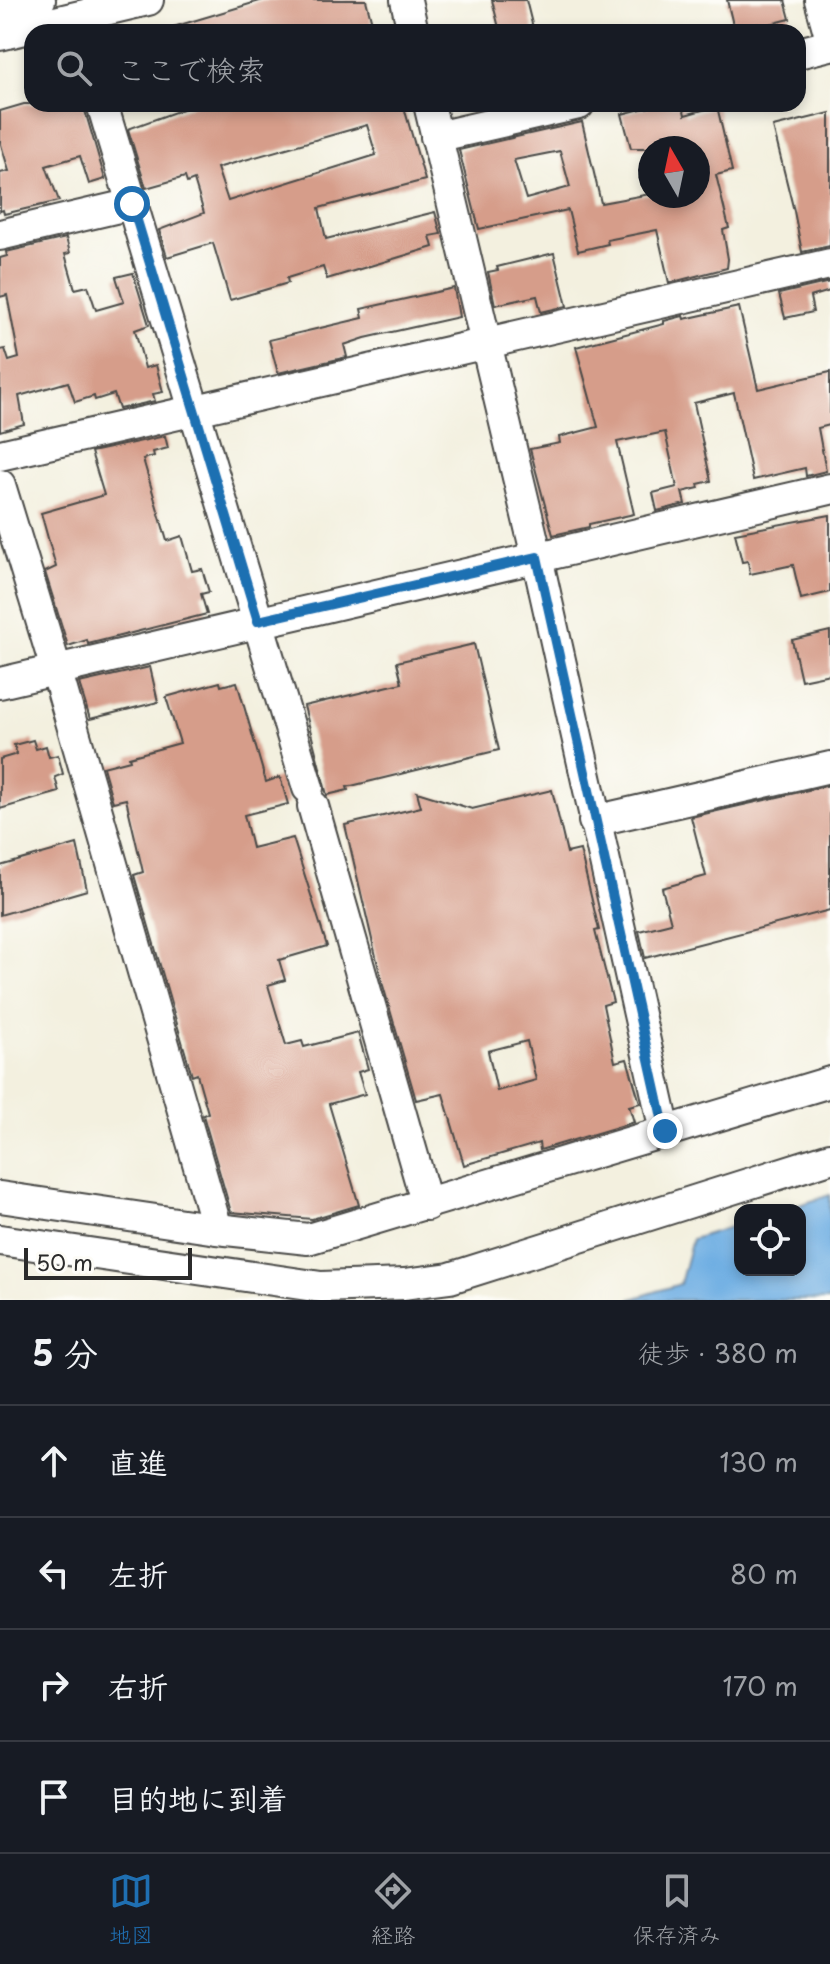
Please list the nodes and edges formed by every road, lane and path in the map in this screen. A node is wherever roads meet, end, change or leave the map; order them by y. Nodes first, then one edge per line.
1 (40, 0) edge
2 (148, 0) edge
3 (406, 0) edge
4 (820, 0) edge
5 (0, 9) edge
6 (76, 16) edge
7 (44, 24) edge
8 (411, 24) edge
9 (24, 29) edge
10 (0, 35) edge
11 (830, 36) edge
12 (830, 45) edge
13 (806, 51) edge
14 (104, 112) edge
15 (431, 112) edge
16 (544, 112) edge
17 (436, 137) junction
18 (132, 204) junction
19 (0, 235) edge
20 (830, 264) edge
21 (486, 342) junction
22 (196, 410) junction
23 (0, 455) edge
24 (0, 485) edge
25 (830, 489) edge
26 (537, 557) junction
27 (258, 621) junction
28 (56, 669) junction
29 (0, 683) edge
30 (830, 767) edge
31 (594, 821) junction
32 (830, 1082) edge
33 (665, 1131) junction
34 (830, 1158) edge
35 (0, 1197) edge
36 (427, 1205) junction
37 (217, 1229) junction
38 (0, 1240) edge

1 - 5 street
2 - 6 street
3 - 8 street
4 - 11 street
6 - 7 street
9 - 10 street
12 - 13 street
14 - 18 street
15 - 17 street
16 - 17 street
17 - 21 street
18 - 19 street
18 - 22 street
20 - 21 street
21 - 22 street
21 - 26 street
22 - 23 street
22 - 27 street
24 - 28 street
25 - 26 street
26 - 27 street
26 - 31 street
27 - 28 street
27 - 36 street
28 - 29 street
28 - 37 street
30 - 31 street
31 - 33 street
32 - 33 street
33 - 36 street
34 - 38 street
35 - 37 street
36 - 37 street

